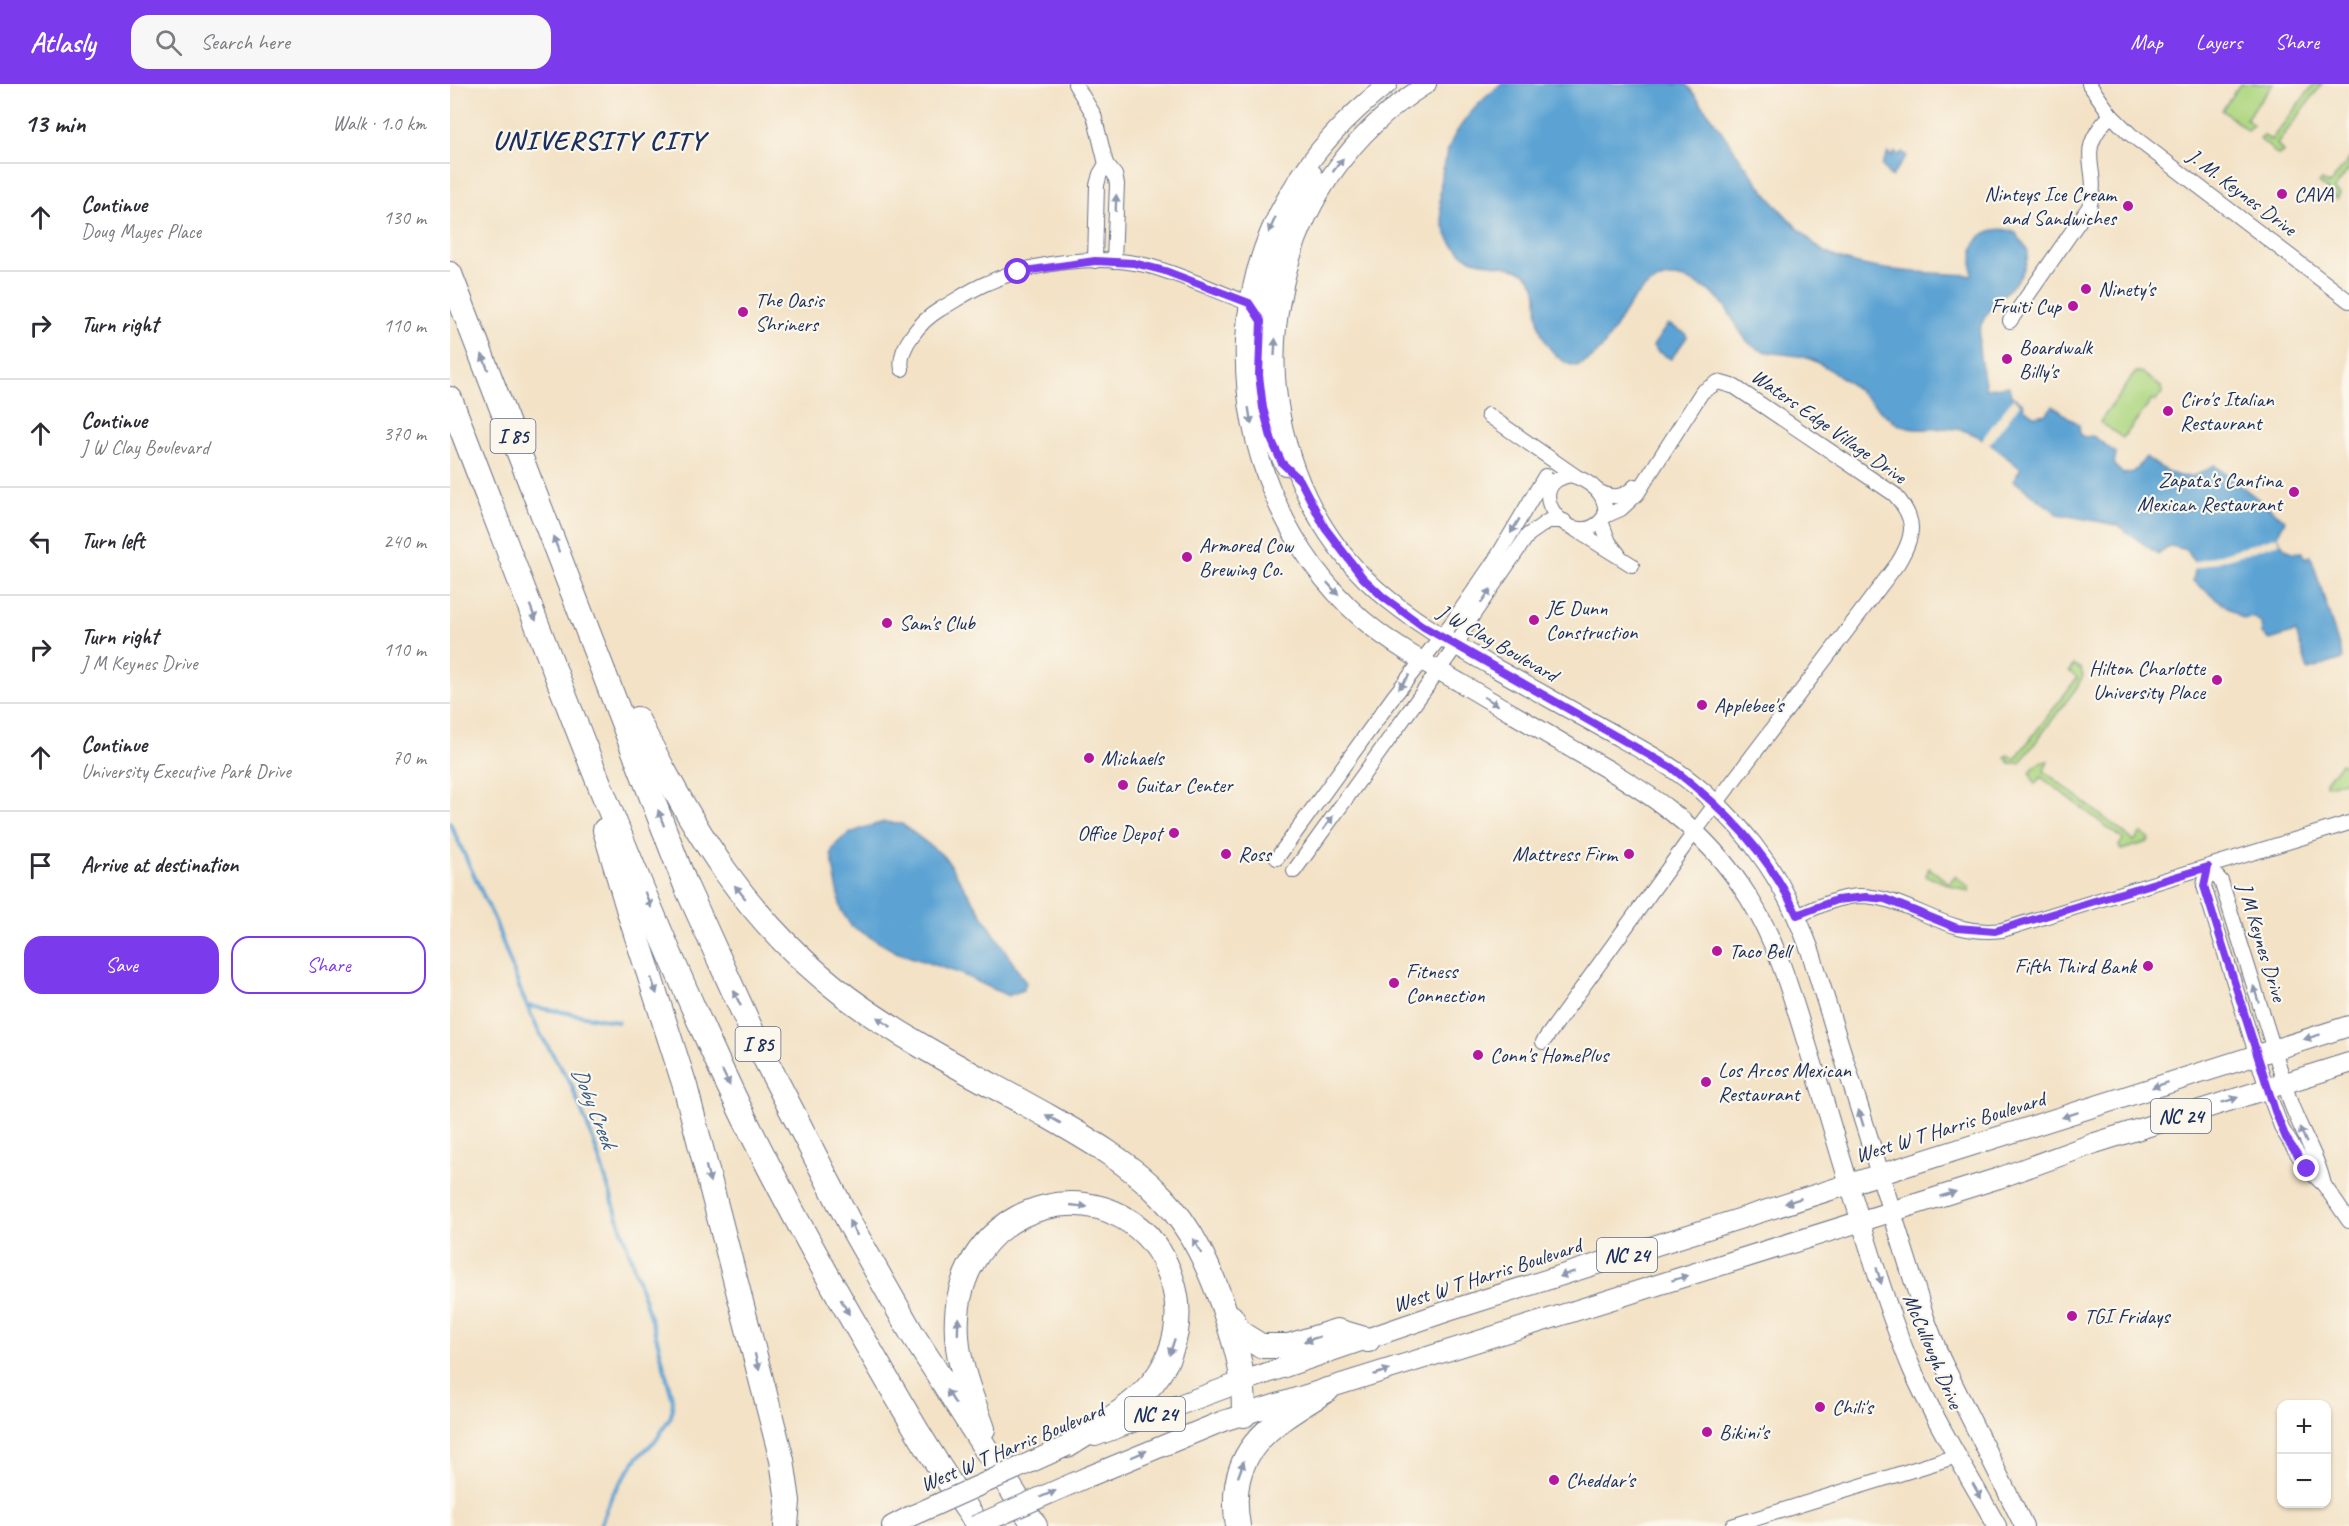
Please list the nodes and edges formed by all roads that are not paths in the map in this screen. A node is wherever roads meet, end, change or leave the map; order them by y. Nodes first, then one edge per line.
1 (1075, 84) edge
2 (1388, 84) edge
3 (1427, 84) edge
4 (2089, 84) edge
5 (2112, 115) junction
6 (1329, 136) junction
7 (1106, 164) junction
8 (1095, 261) junction
9 (1114, 261) junction
10 (450, 274) edge
11 (2349, 301) edge
12 (1249, 303) junction
13 (1278, 314) junction
14 (2010, 321) dead end
15 (902, 369) dead end
16 (450, 399) edge
17 (1545, 476) junction
18 (1577, 477) junction
19 (1644, 479) junction
20 (1300, 480) junction
21 (1598, 491) junction
22 (1547, 494) junction
23 (1603, 519) junction
24 (1569, 525) junction
25 (1620, 557) junction
26 (1632, 565) dead end
27 (577, 599) junction
28 (1449, 642) junction
29 (1421, 660) junction
30 (1438, 670) junction
31 (571, 709) junction
32 (1716, 804) junction
33 (2349, 824) edge
34 (1696, 830) junction
35 (1277, 858) dead end
36 (2208, 867) junction
37 (1294, 870) dead end
38 (1797, 915) junction
39 (2349, 1026) edge
40 (1543, 1042) dead end
41 (2265, 1052) junction
42 (2349, 1063) edge
43 (2276, 1086) junction
44 (1878, 1174) junction
45 (1849, 1183) junction
46 (1892, 1212) junction
47 (1860, 1221) junction
48 (2349, 1221) edge
49 (1220, 1300) junction
50 (1368, 1340) junction
51 (1244, 1381) junction
52 (1327, 1390) junction
53 (1244, 1415) junction
54 (1067, 1446) junction
55 (1957, 1456) junction
56 (995, 1463) junction
57 (901, 1522) edge
58 (975, 1523) edge
59 (786, 1526) edge
60 (1035, 1526) edge
61 (1238, 1526) edge
62 (1732, 1526) edge
63 (1997, 1526) edge
64 (2024, 1526) edge

1 - 7 street
2 - 6 street
13 -> 3 street, J W Clay Boulevard
4 - 5 street, J. M. Keynes Drive
5 - 11 street, J. M. Keynes Drive
5 - 14 street
6 -> 12 street
6 - 13 street
7 - 8 street
9 -> 7 street
8 - 9 street
8 - 15 street
9 - 12 street
27 -> 10 highway, I 85
12 - 13 street
12 - 20 street
12 -> 29 street
20 -> 13 street, J W Clay Boulevard
16 -> 31 highway, I 85
17 - 18 street
17 - 22 street
17 -> 28 street
18 - 21 street
18 - 22 street
19 - 21 street, Waters Edge Village Drive
19 - 23 street, Waters Edge Village Drive
19 - 32 street, Waters Edge Village Drive
20 - 28 street, J W Clay Boulevard
21 - 23 street
22 - 24 street
23 - 24 street
23 - 25 street
24 - 25 street
28 -> 24 street
25 - 26 street
49 -> 27 highway
56 -> 27 highway, I 85
28 - 29 street
28 - 30 street
28 - 32 street, J W Clay Boulevard
29 - 30 street
29 -> 35 street
30 -> 34 street
37 -> 30 street
31 -> 58 highway, I 85
31 -> 59 highway
32 - 34 street
32 - 38 street, J W Clay Boulevard
33 - 36 street
34 - 40 street
34 - 45 street
36 - 38 street
41 -> 36 street, J M Keynes Drive
36 - 41 street, J M Keynes Drive
44 -> 38 street, J W Clay Boulevard
39 -> 41 main road, West W T Harris Boulevard / NC 24
41 - 43 street
41 - 43 street, J M Keynes Drive
41 -> 44 main road, West W T Harris Boulevard / NC 24
42 - 43 main road, NC 24
46 -> 43 main road, NC 24
43 - 48 street
44 - 45 main road, West W T Harris Boulevard / NC 24
44 - 46 street, J W Clay Boulevard
45 - 47 street, McCullough Drive
45 -> 50 main road, West W T Harris Boulevard / NC 24
46 - 47 main road, NC 24
46 - 64 street, McCullough Drive
52 -> 47 main road, NC 24
47 -> 55 street, McCullough Drive
50 -> 49 highway
49 - 51 highway
50 - 51 main road, West W T Harris Boulevard / NC 24
51 - 53 highway
51 - 54 main road, West W T Harris Boulevard / NC 24
52 - 53 main road, NC 24
61 -> 52 highway
58 -> 53 main road, NC 24, bridge
56 -> 54 highway
54 - 57 main road, West W T Harris Boulevard / NC 24, bridge
55 - 62 street
55 -> 63 street, McCullough Drive
56 - 60 highway, I 85

